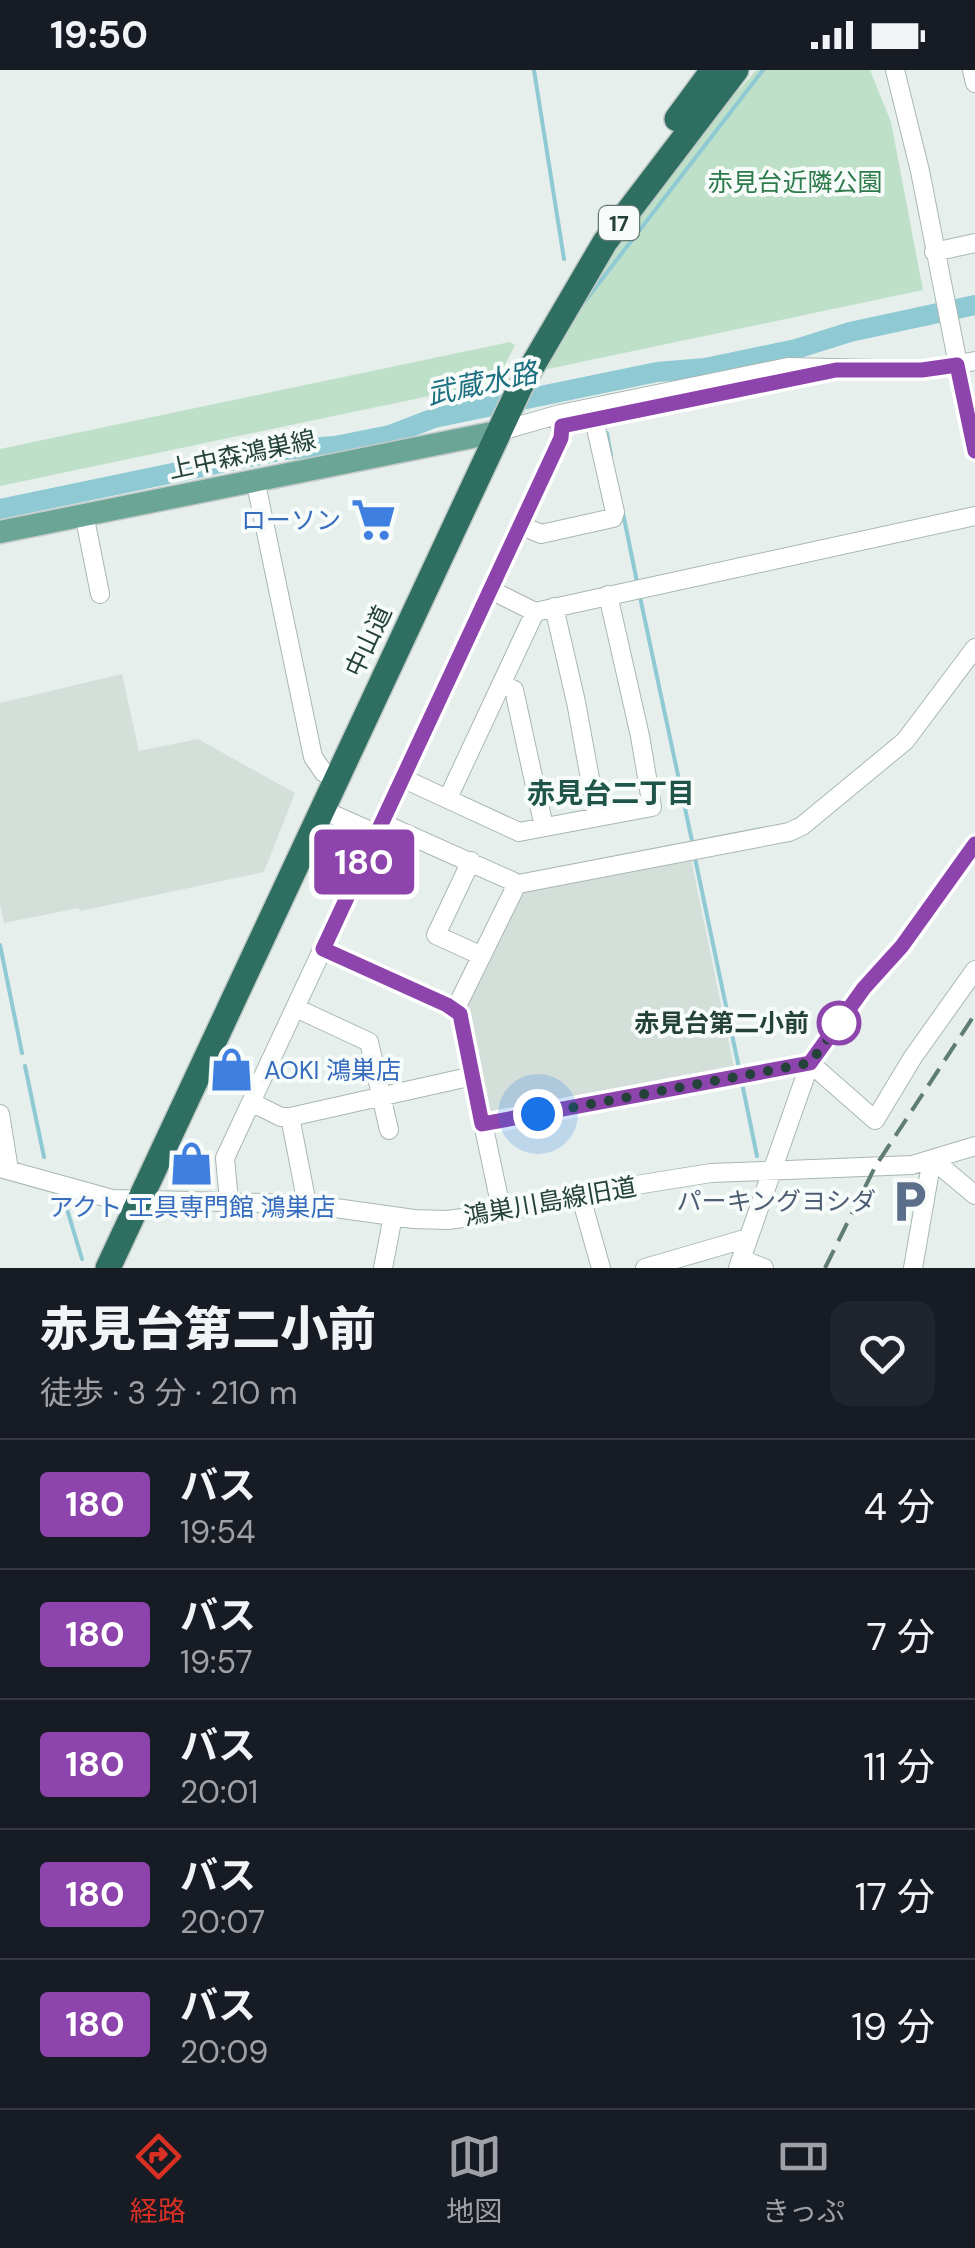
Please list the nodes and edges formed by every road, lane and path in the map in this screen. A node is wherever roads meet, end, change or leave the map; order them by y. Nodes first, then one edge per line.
1 (713, 70) edge
2 (736, 70) edge
3 (895, 70) edge
4 (972, 70) edge
5 (975, 83) edge
6 (975, 243) edge
7 (934, 252) junction
8 (962, 360) edge
9 (836, 370) junction
10 (513, 388) junction
11 (594, 419) junction
12 (561, 420) junction
13 (493, 427) junction
14 (975, 451) edge
15 (255, 479) junction
16 (84, 514) junction
17 (975, 516) edge
18 (520, 525) junction
19 (0, 532) edge
20 (490, 590) junction
21 (100, 594) dead end
22 (608, 595) junction
23 (545, 609) junction
24 (975, 648) edge
25 (502, 684) junction
26 (324, 773) junction
27 (402, 778) junction
28 (448, 798) junction
29 (323, 810) junction
30 (598, 817) junction
31 (544, 827) junction
32 (380, 828) junction
33 (975, 844) edge
34 (471, 861) junction
35 (513, 885) junction
36 (323, 949) junction
37 (482, 956) junction
38 (975, 970) edge
39 (296, 1008) junction
40 (454, 1010) junction
41 (810, 1063) junction
42 (473, 1076) junction
43 (381, 1096) junction
44 (251, 1102) junction
45 (0, 1114) edge
46 (290, 1117) junction
47 (482, 1124) junction
48 (389, 1130) dead end
49 (975, 1146) edge
50 (932, 1160) junction
51 (5, 1169) edge
52 (771, 1171) junction
53 (580, 1194) junction
54 (975, 1195) edge
55 (131, 1200) junction
56 (229, 1201) junction
57 (306, 1204) junction
58 (502, 1213) junction
59 (394, 1216) junction
60 (748, 1238) junction
61 (739, 1264) edge
62 (653, 1267) edge
63 (94, 1268) edge
64 (108, 1268) edge
65 (383, 1268) edge
66 (601, 1268) edge
67 (764, 1268) edge
68 (913, 1268) edge

1 - 10 highway, 中山道 / 17
2 - 10 highway, 中山道 / 17
3 - 7 street
4 - 5 street
6 - 7 street
7 - 8 street
8 - 9 street
8 - 14 street
9 - 11 street
9 - 12 street
10 - 13 highway, 中山道 / 17
11 - 12 street
11 - 18 street
12 - 13 street
12 - 18 street
13 - 15 main road, 上中森鴻巣線
13 - 26 highway, 中山道 / 17
13 - 29 highway, 中山道 / 17
15 - 16 main road, 上中森鴻巣線
15 - 26 street
16 - 19 main road, 上中森鴻巣線
16 - 21 street
17 - 22 street
18 - 20 street
20 - 23 street
20 - 27 street
22 - 23 street
22 - 30 street
23 - 25 street
23 - 30 street
24 - 35 street
25 - 28 street
25 - 31 street
26 - 55 highway, 中山道 / 17
27 - 28 street
27 - 32 street
28 - 31 street
29 - 32 street
29 - 55 highway, 中山道 / 17
30 - 31 street
32 - 34 street
32 - 36 street
33 - 41 street
34 - 35 street
34 - 37 street
35 - 37 street
36 - 39 street
36 - 40 street
37 - 40 street
38 - 41 street
39 - 43 street
39 - 44 street
40 - 42 street
41 - 47 street
41 - 52 street
42 - 43 street
42 - 47 street
43 - 46 street
43 - 48 street
44 - 46 street
44 - 56 street
45 - 51 street
46 - 57 street
47 - 58 street
49 - 50 street, 鴻巣川島線旧道
50 - 52 street, 鴻巣川島線旧道
50 - 54 street
50 - 68 street
51 - 55 street, 鴻巣川島線旧道
52 - 53 street, 鴻巣川島線旧道
52 - 60 street
53 - 58 street, 鴻巣川島線旧道
53 - 66 street
55 - 56 street, 鴻巣川島線旧道
55 - 63 highway, 中山道 / 17
55 - 64 highway, 中山道 / 17
56 - 57 street, 鴻巣川島線旧道
57 - 59 street, 鴻巣川島線旧道
58 - 59 street, 鴻巣川島線旧道
59 - 65 street
60 - 61 street
60 - 62 street
61 - 67 street

